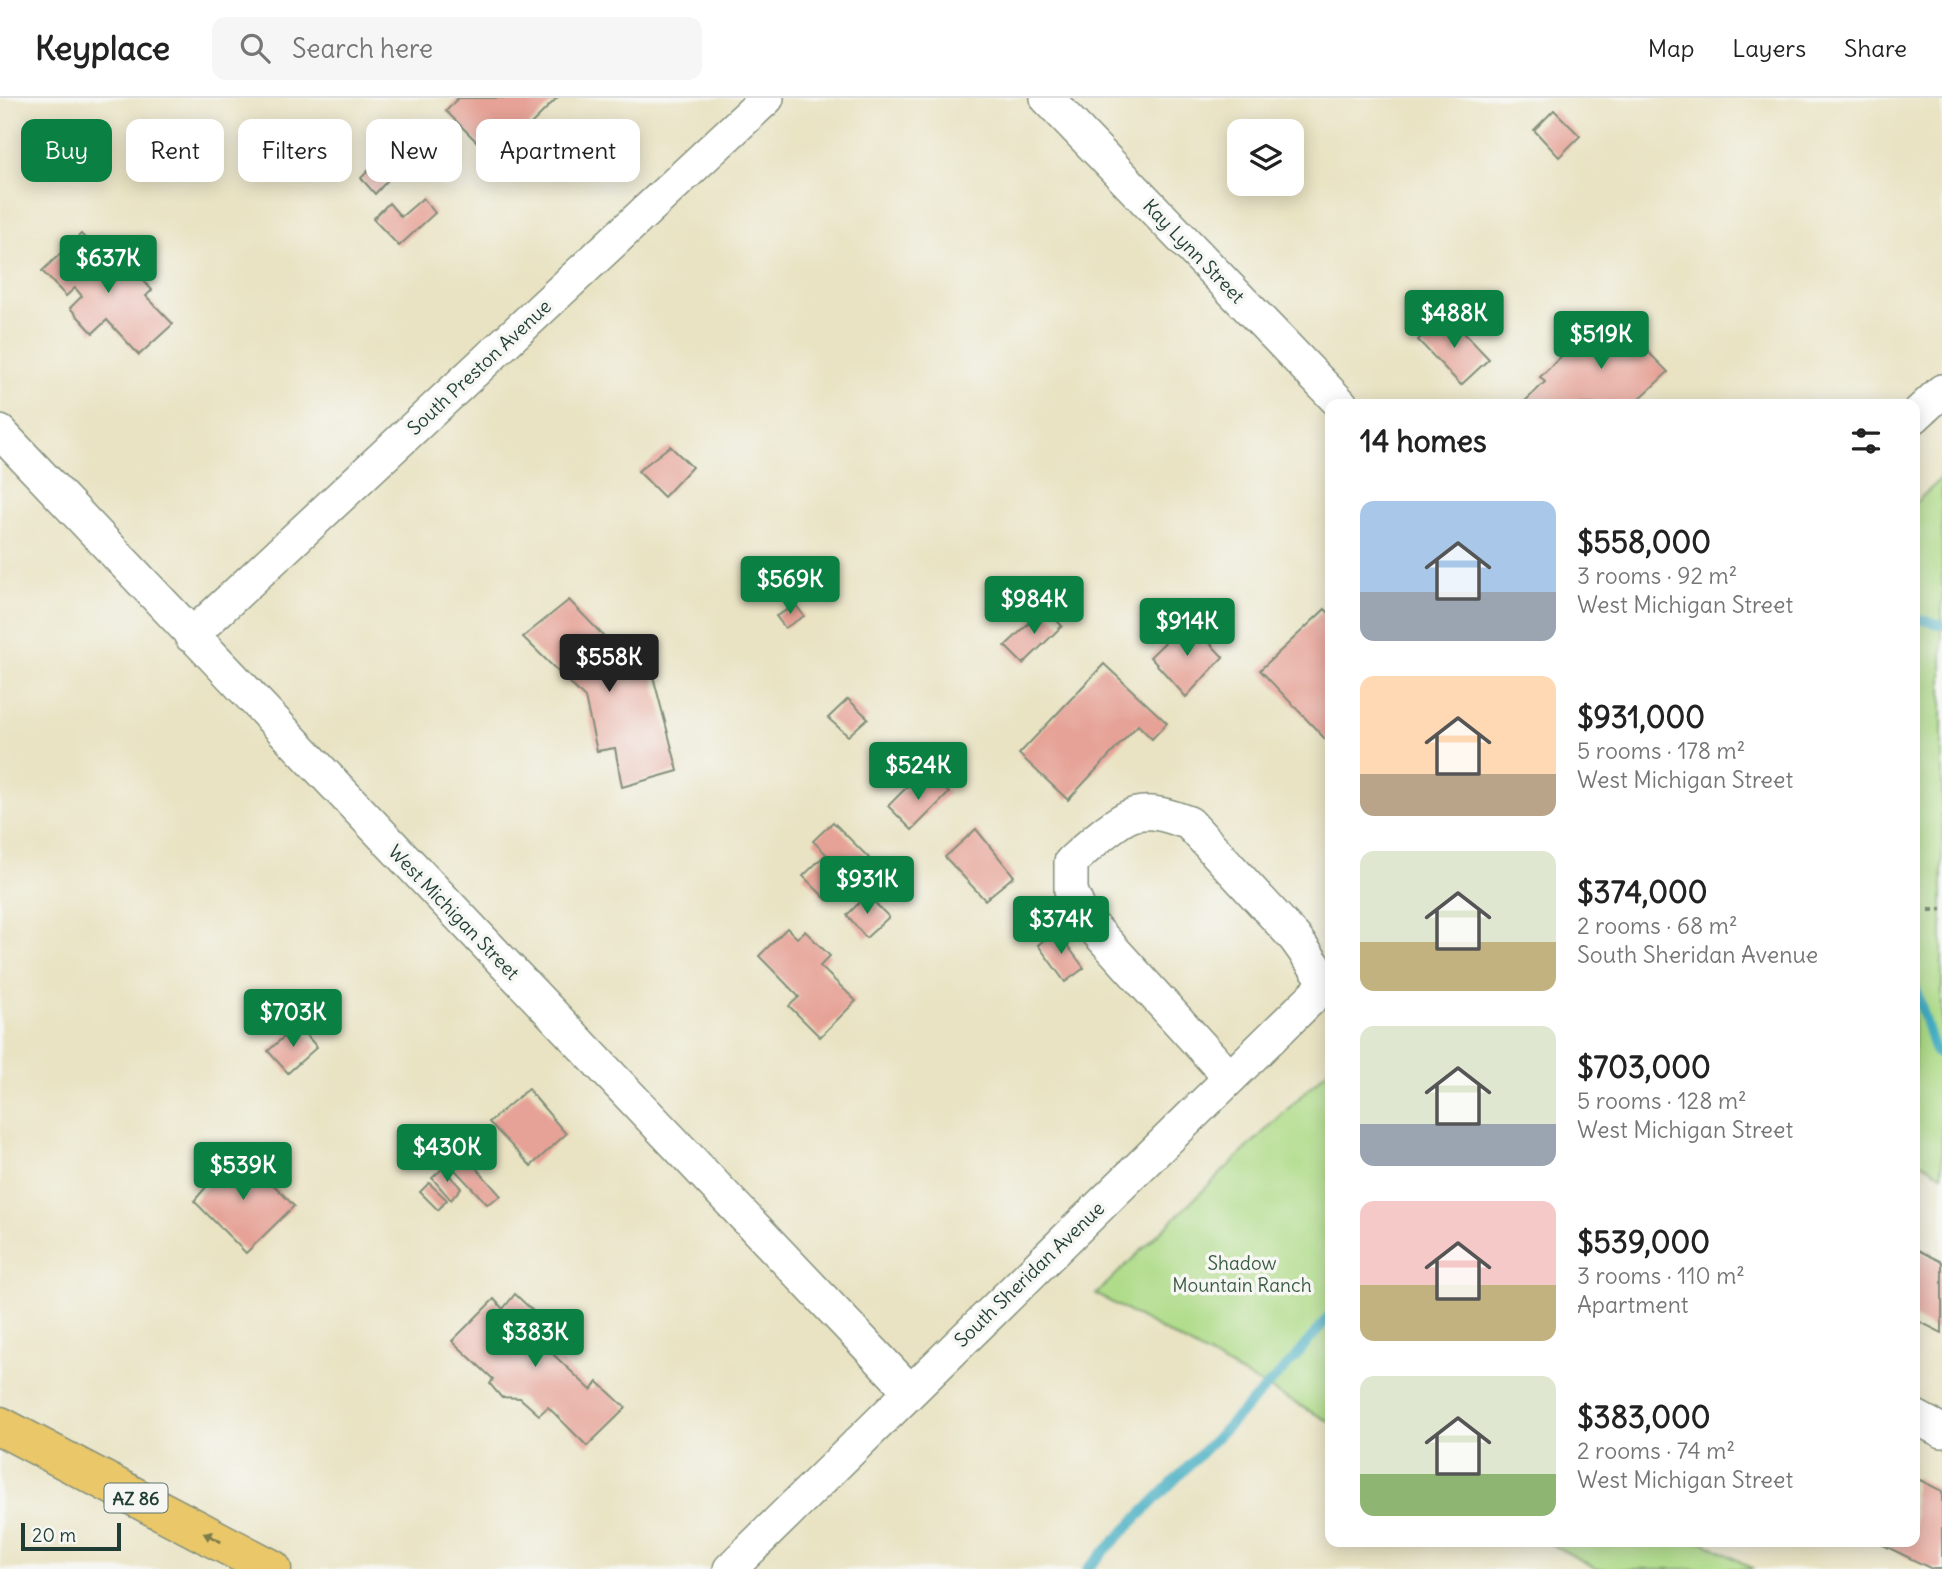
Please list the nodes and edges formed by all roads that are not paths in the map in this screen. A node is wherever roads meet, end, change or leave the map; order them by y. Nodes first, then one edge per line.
1 (767, 98) edge
2 (1047, 98) edge
3 (1942, 391) edge
4 (1336, 399) edge
5 (1920, 411) edge
6 (0, 432) edge
7 (191, 636) junction
8 (1325, 977) edge
9 (1325, 986) edge
10 (1230, 1078) junction
11 (910, 1391) junction
12 (1920, 1419) edge
13 (0, 1426) edge
14 (1942, 1431) edge
15 (272, 1569) edge
16 (730, 1569) edge

1 - 7 street, South Preston Avenue
2 - 4 street, Kay Lynn Street
3 - 5 street
6 - 7 street, West Michigan Street
7 - 11 street, West Michigan Street
8 - 10 street
9 - 10 street, South Sheridan Avenue
10 - 11 street, South Sheridan Avenue
11 - 16 street, South Sheridan Avenue
12 - 14 street
15 -> 13 main road, AZ 86

